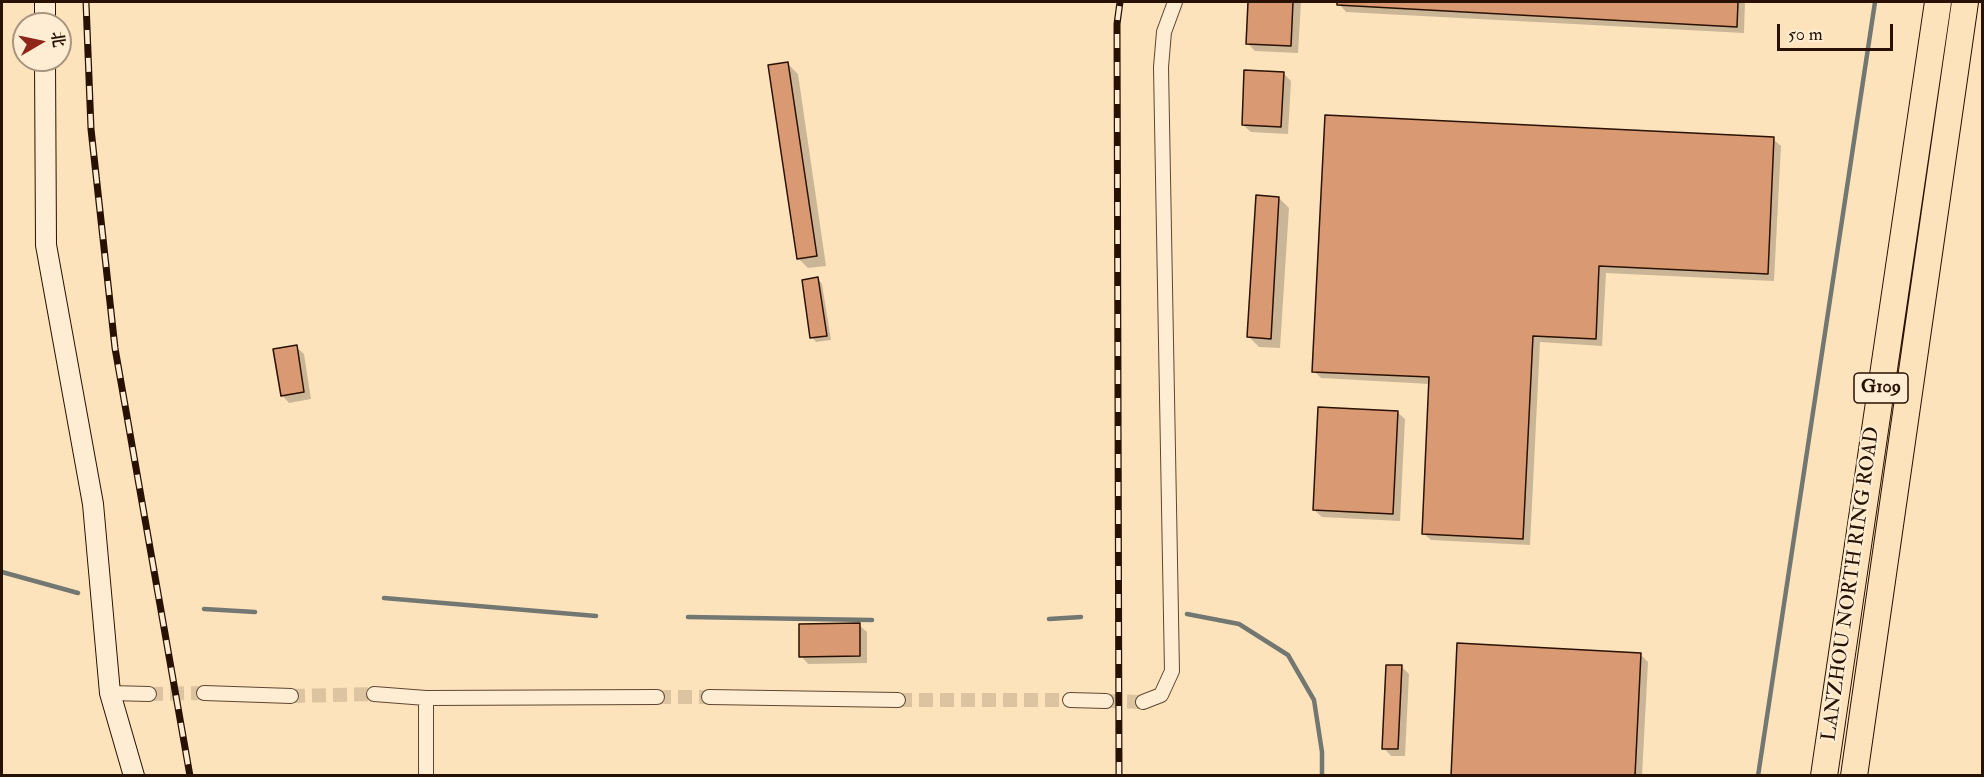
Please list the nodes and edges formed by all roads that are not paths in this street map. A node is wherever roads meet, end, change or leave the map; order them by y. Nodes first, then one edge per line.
1 (1174, 2) edge
2 (1938, 2) edge
3 (1965, 2) edge
4 (45, 72) edge
5 (110, 693) junction
6 (204, 693) tunnel mouth
7 (149, 694) tunnel mouth
8 (374, 694) tunnel mouth
9 (291, 696) tunnel mouth
10 (657, 697) tunnel mouth
11 (426, 698) junction
12 (709, 698) tunnel mouth
13 (898, 700) tunnel mouth
14 (1070, 700) tunnel mouth
15 (1106, 701) tunnel mouth
16 (1143, 702) tunnel mouth
17 (134, 776) edge
18 (426, 776) edge
19 (1824, 776) edge
20 (1854, 776) edge

1 - 16 street
2 - 19 highway, LANZHOU NORTH RING ROAD / G109
3 - 20 highway, LANZHOU NORTH RING ROAD / G109
4 - 5 street
5 - 7 street
5 - 17 street
6 - 9 street
8 - 11 street
10 - 11 street
11 - 18 street
12 - 13 street
14 - 15 street

